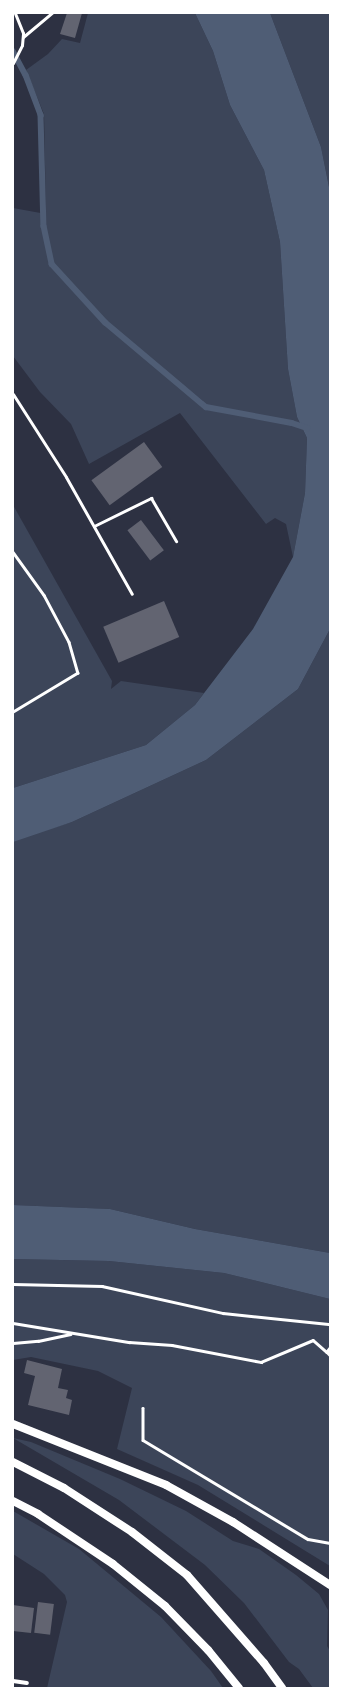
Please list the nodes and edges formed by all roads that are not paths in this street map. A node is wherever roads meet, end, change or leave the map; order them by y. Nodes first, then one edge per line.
1 (15, 13) edge
2 (52, 13) edge
3 (22, 37) junction
4 (13, 63) edge
5 (13, 394) edge
6 (94, 526) junction
7 (176, 541) dead end
8 (132, 594) dead end
9 (13, 1424) edge
10 (13, 1462) edge
11 (13, 1501) edge
12 (330, 1585) edge
13 (13, 1681) edge
14 (27, 1683) dead end
15 (239, 1688) edge
16 (282, 1688) edge

1 - 3 lane
2 - 3 lane
3 - 4 lane
5 - 6 lane
6 - 7 lane
6 - 8 lane
9 - 12 main road
10 - 16 main road
11 - 15 main road
13 - 14 street

